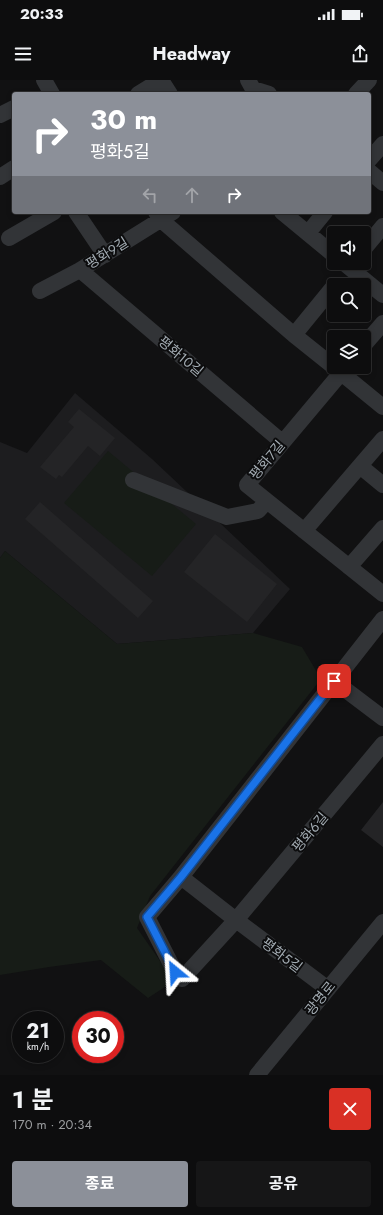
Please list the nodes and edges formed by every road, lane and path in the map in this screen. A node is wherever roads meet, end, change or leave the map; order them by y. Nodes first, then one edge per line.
1 (161, 80) edge
2 (368, 80) edge
3 (249, 88) edge
4 (141, 92) edge
5 (169, 92) edge
6 (262, 92) edge
7 (358, 92) edge
8 (12, 109) edge
9 (0, 115) edge
10 (383, 144) edge
11 (371, 158) edge
12 (12, 169) edge
13 (371, 173) edge
14 (0, 177) edge
15 (383, 183) edge
16 (51, 214) edge
17 (77, 214) edge
18 (163, 214) edge
19 (284, 214) edge
20 (323, 214) edge
21 (383, 226) edge
22 (308, 233) junction
23 (9, 238) dead end
24 (371, 241) edge
25 (327, 249) edge
26 (105, 255) junction
27 (80, 270) junction
28 (356, 270) edge
29 (40, 291) dead end
30 (327, 295) edge
31 (383, 295) edge
32 (383, 323) edge
33 (294, 335) junction
34 (371, 337) edge
35 (327, 359) edge
36 (334, 374) edge
37 (346, 374) edge
38 (383, 407) edge
39 (383, 440) edge
40 (282, 442) junction
41 (360, 466) junction
42 (133, 480) dead end
43 (383, 485) edge
44 (267, 501) junction
45 (383, 528) edge
46 (304, 531) junction
47 (349, 567) junction
48 (383, 594) edge
49 (383, 619) edge
50 (334, 681) junction
51 (383, 718) edge
52 (383, 744) edge
53 (181, 877) junction
54 (236, 920) junction
55 (383, 922) edge
56 (328, 989) junction
57 (258, 1075) edge

1 - 4 street
1 - 5 street
2 - 7 street
3 - 6 street
8 - 9 street
10 - 11 street
12 - 14 street
13 - 15 street
16 - 23 street
17 - 26 street
18 - 26 street, 평화9길
18 - 33 street
19 - 22 street
20 - 22 street
21 - 24 street
22 - 25 street
26 - 27 street, 평화9길
27 - 29 street, 평화9길
27 - 40 street, 평화10길
28 - 31 street
30 - 33 street
32 - 34 street
33 - 35 street
36 - 40 street, 평화7길
37 - 38 street
39 - 41 street
40 - 44 street, 평화7길
41 - 43 street
41 - 46 street
42 - 44 street
44 - 46 street, 평화7길
45 - 47 street
46 - 47 street, 평화7길
47 - 48 street, 평화7길
49 - 50 street
50 - 51 street
50 - 53 street
52 - 54 street, 평화6길
53 - 54 street, 평화5길
53 - 54 street
54 - 56 street, 평화5길
55 - 56 street, 광명로
56 - 57 street, 광명로

